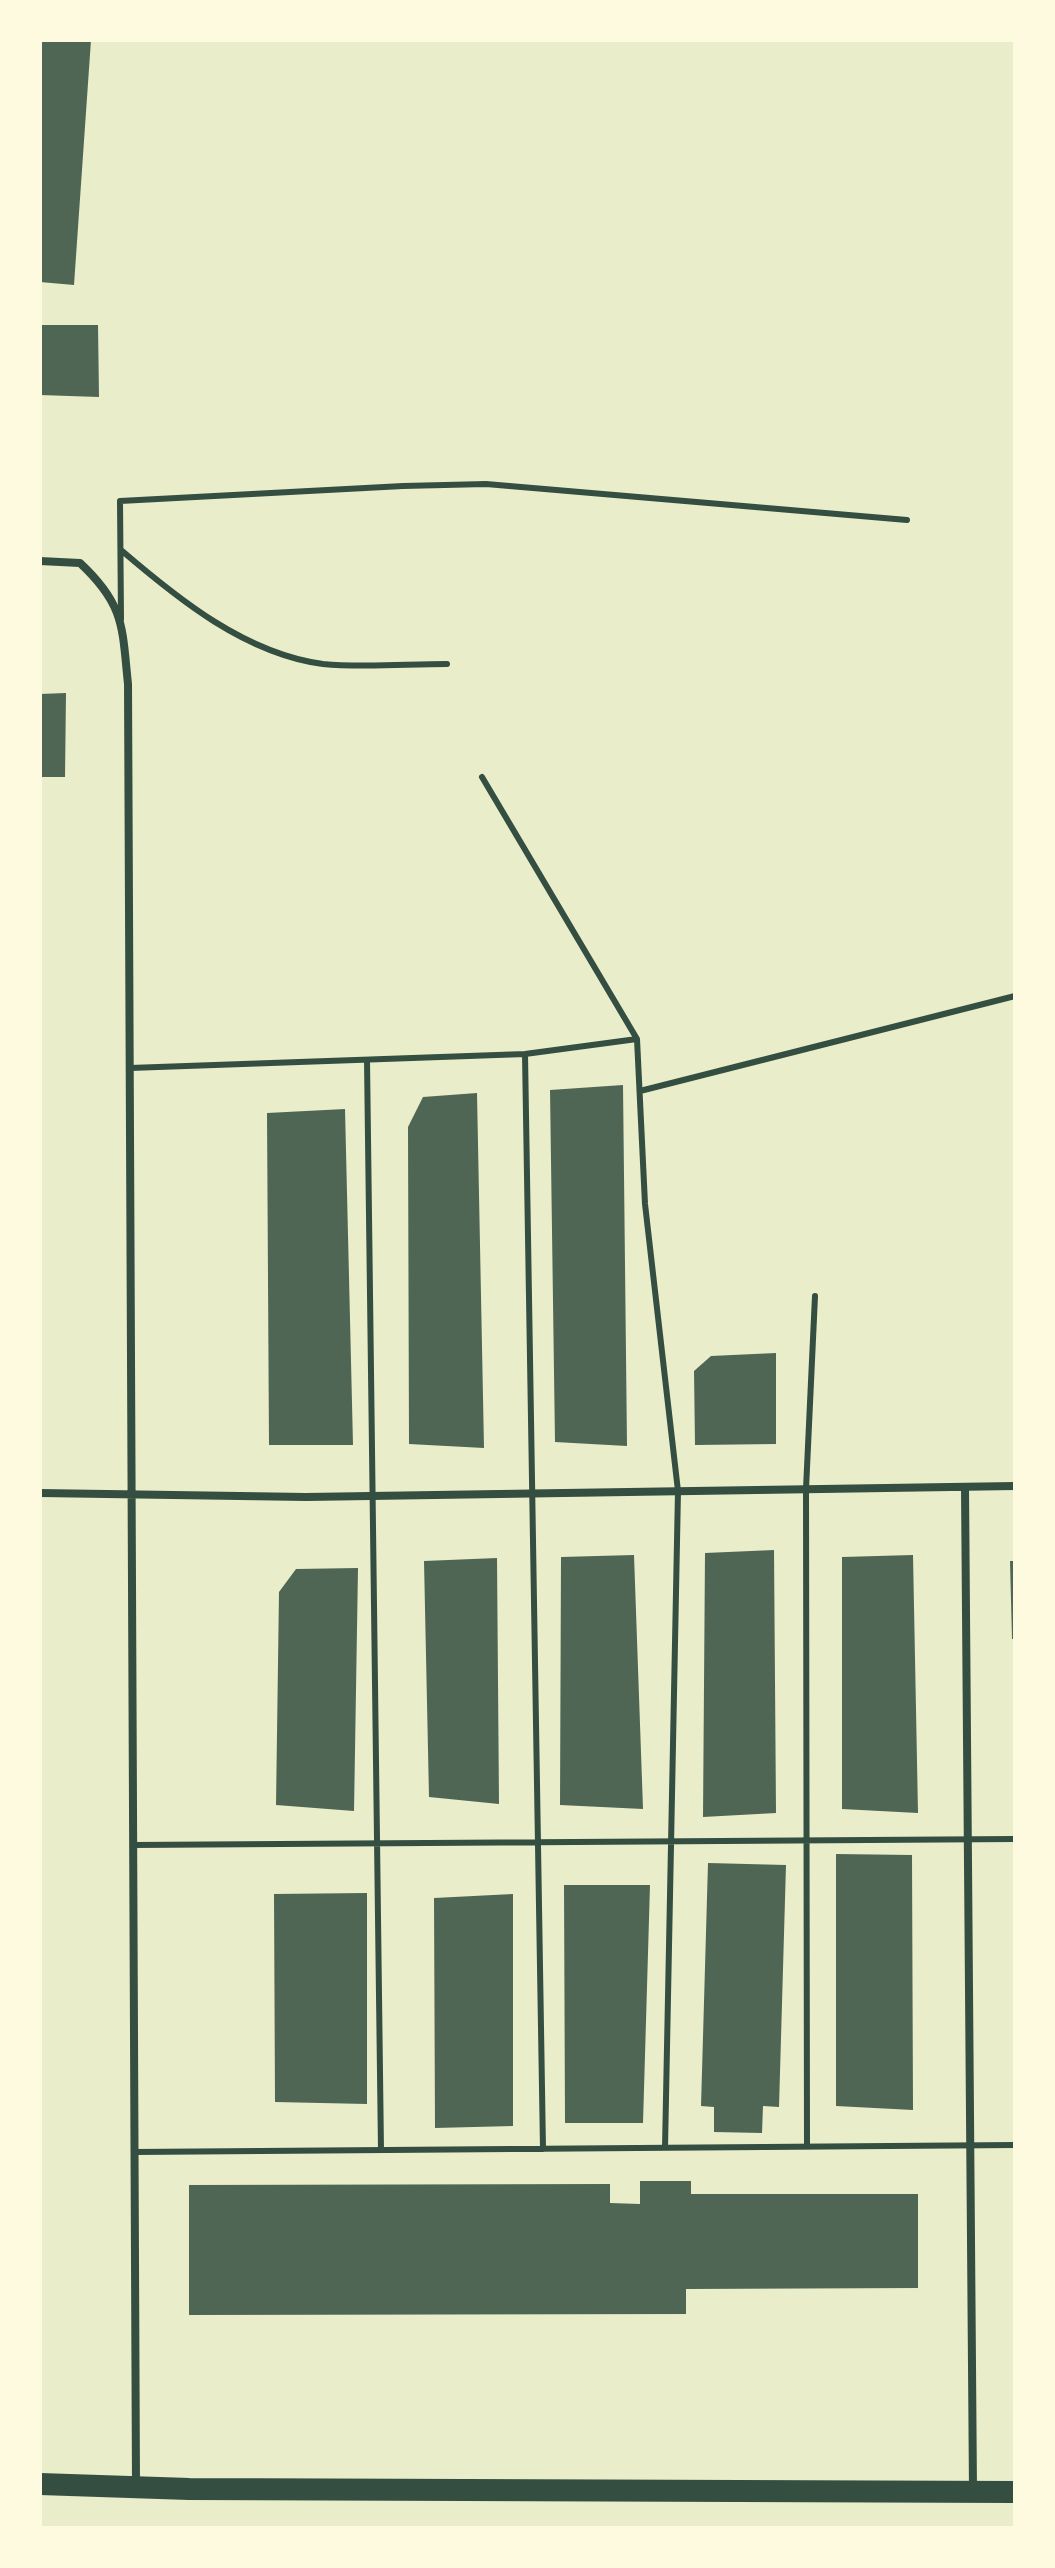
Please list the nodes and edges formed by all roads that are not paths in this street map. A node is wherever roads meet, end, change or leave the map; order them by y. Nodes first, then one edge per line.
1 (907, 520) dead end
2 (121, 550) junction
3 (40, 561) edge
4 (121, 619) junction
5 (447, 664) dead end
6 (482, 777) dead end
7 (1015, 996) edge
8 (637, 1039) junction
9 (525, 1054) junction
10 (367, 1060) junction
11 (130, 1068) junction
12 (640, 1091) junction
13 (815, 1296) dead end
14 (1015, 1486) edge
15 (965, 1487) junction
16 (806, 1489) junction
17 (678, 1491) junction
18 (40, 1493) edge
19 (531, 1493) junction
20 (131, 1494) junction
21 (375, 1496) junction
22 (968, 1839) junction
23 (1015, 1839) edge
24 (806, 1840) junction
25 (673, 1841) junction
26 (537, 1842) junction
27 (379, 1844) junction
28 (133, 1845) junction
29 (971, 2145) junction
30 (1015, 2145) edge
31 (807, 2146) junction
32 (665, 2148) junction
33 (543, 2149) junction
34 (381, 2150) junction
35 (134, 2152) junction
36 (40, 2484) edge
37 (136, 2487) junction
38 (973, 2492) junction
39 (1015, 2492) edge

1 - 2 lane
2 - 4 lane
2 - 5 lane
3 - 4 street
4 - 11 street
6 - 8 lane
7 - 12 lane
8 - 9 lane
8 - 12 lane
9 - 10 lane
9 - 19 lane
10 - 11 lane
10 - 21 lane
11 - 20 street
12 - 17 lane
13 - 16 lane
14 - 15 street
15 - 16 street
15 - 22 street
16 - 17 street
16 - 24 lane
17 - 19 street
17 - 25 lane
18 - 20 street
19 - 21 street
19 - 26 lane
20 - 21 street
20 - 28 street
21 - 27 lane
22 - 23 lane
22 - 24 lane
22 - 29 street
24 - 25 lane
24 - 31 lane
25 - 26 lane
25 - 32 lane
26 - 27 lane
26 - 33 lane
27 - 28 lane
27 - 34 lane
28 - 35 street
29 - 30 lane
29 - 31 lane
29 - 38 street
31 - 32 lane
32 - 33 lane
33 - 34 lane
34 - 35 lane
35 - 37 street
36 - 37 highway
37 - 38 highway
38 - 39 highway

